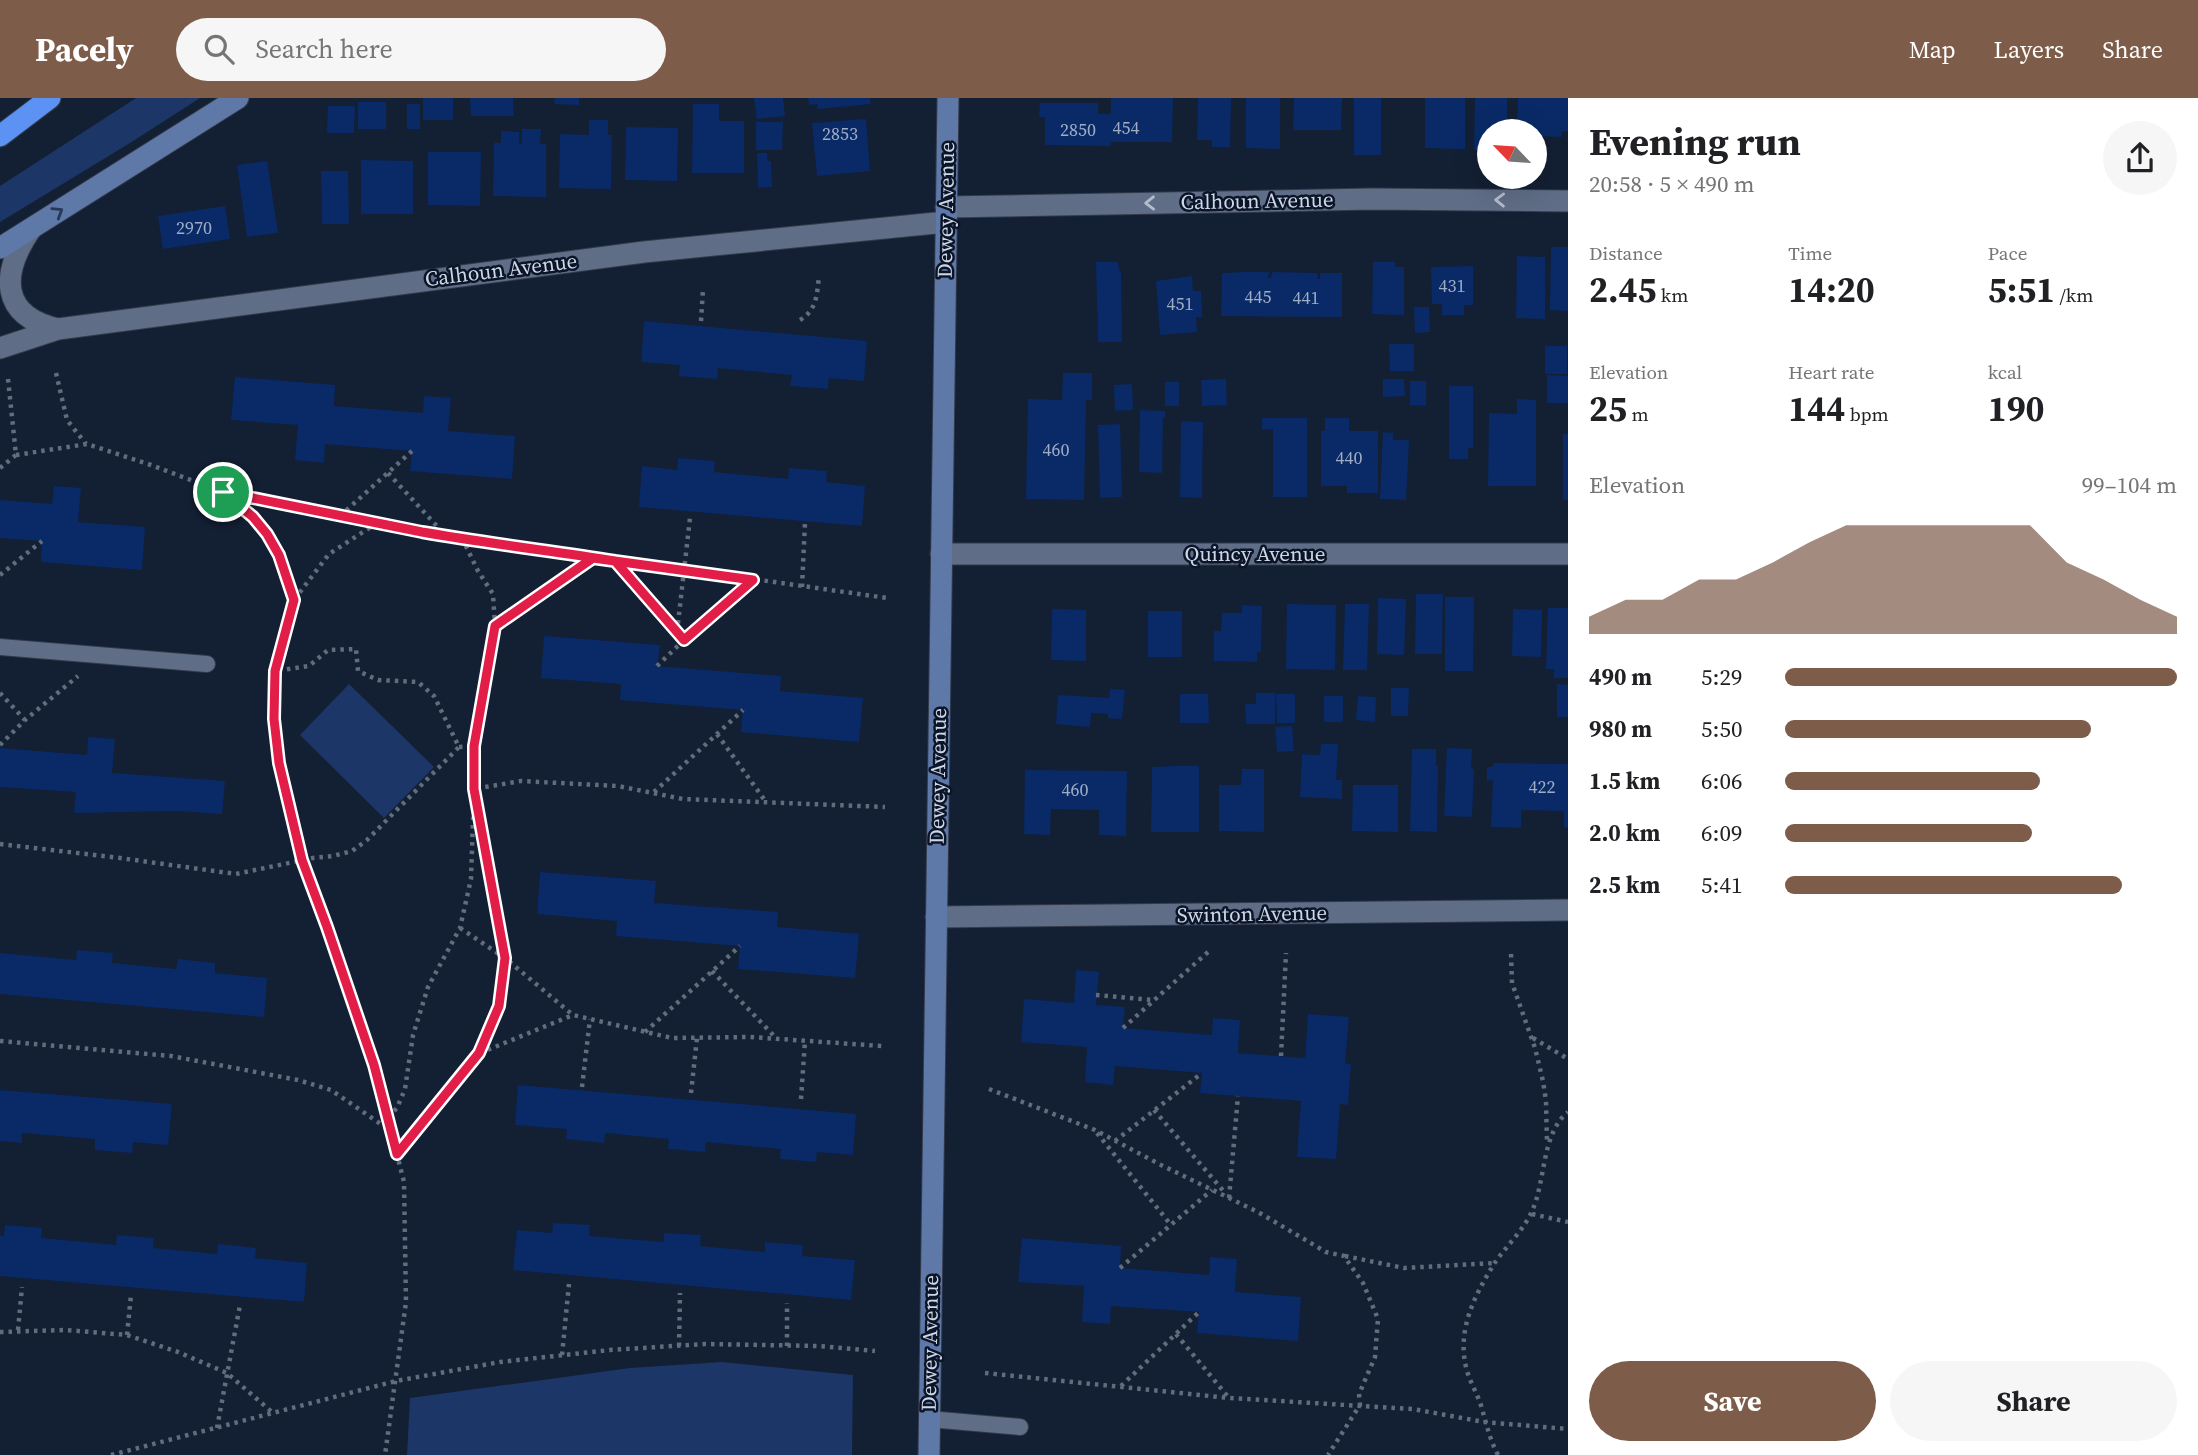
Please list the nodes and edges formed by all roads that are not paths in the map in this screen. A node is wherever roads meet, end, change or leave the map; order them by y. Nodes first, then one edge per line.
1 (30, 98) edge
2 (50, 98) edge
3 (238, 98) edge
4 (948, 98) edge
5 (0, 117) edge
6 (0, 136) edge
7 (1568, 201) edge
8 (946, 215) junction
9 (31, 229) junction
10 (0, 248) edge
11 (58, 329) junction
12 (0, 348) edge
13 (941, 554) junction
14 (1568, 555) edge
15 (0, 647) edge
16 (208, 664) dead end
17 (1568, 910) edge
18 (936, 917) junction
19 (929, 1419) junction
20 (1020, 1427) dead end
21 (929, 1455) edge

1 - 5 highway
2 - 6 highway
9 -> 3 street
4 - 8 street, Dewey Avenue
7 -> 8 street, Calhoun Avenue
8 - 11 street, Calhoun Avenue
8 - 13 street, Dewey Avenue
9 - 10 street
9 - 11 street, Calhoun Avenue
11 - 12 street, Calhoun Avenue
13 - 14 street, Quincy Avenue
13 - 18 street, Dewey Avenue
15 - 16 lane
17 - 18 street, Swinton Avenue
18 - 19 street, Dewey Avenue
19 - 20 lane
19 - 21 street, Dewey Avenue

